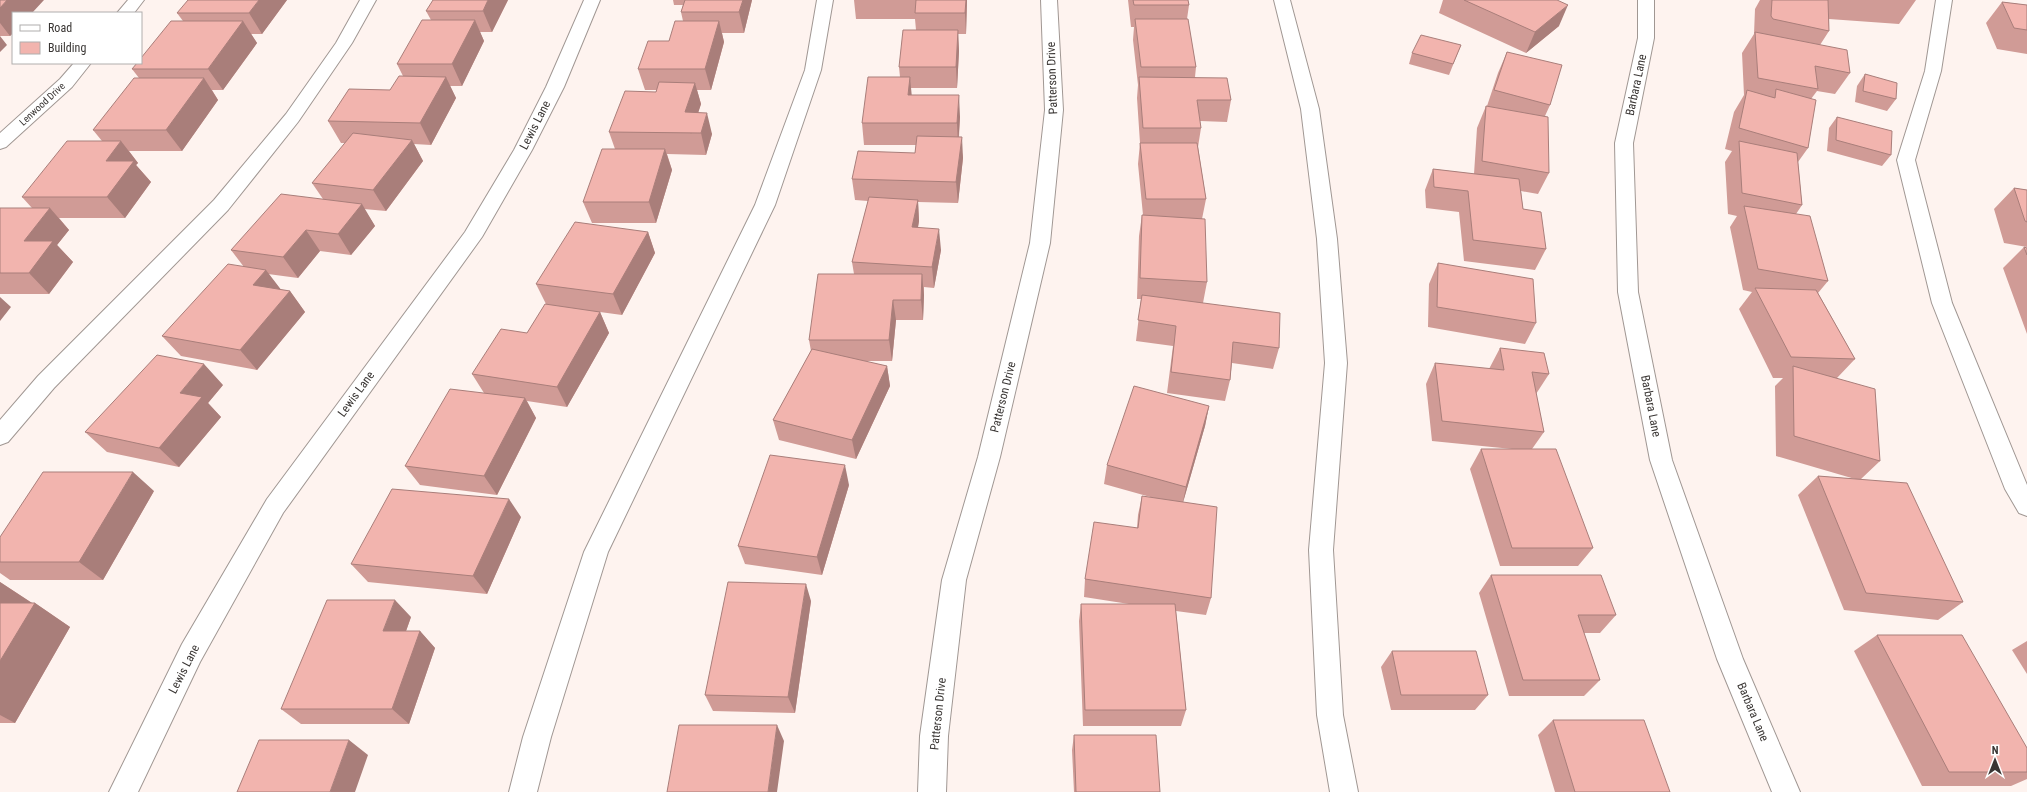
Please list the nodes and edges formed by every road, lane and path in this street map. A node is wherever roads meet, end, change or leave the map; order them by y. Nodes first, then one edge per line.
1 (136, 0) edge
2 (368, 0) edge
3 (592, 0) edge
4 (825, 0) edge
5 (1049, 0) edge
6 (1282, 0) edge
7 (1646, 0) edge
8 (1944, 0) edge
9 (126, 12) edge
10 (82, 64) edge
11 (0, 143) edge
12 (0, 436) edge
13 (2027, 506) edge
14 (123, 792) edge
15 (523, 792) edge
16 (932, 792) edge
17 (1344, 792) edge
18 (1786, 792) edge

1 - 9 street
2 - 12 street
3 - 14 street, Lewis Lane
4 - 15 street
5 - 16 street, Patterson Drive
6 - 17 street
7 - 18 street, Barbara Lane
8 - 13 street
10 - 11 street, Lenwood Drive

